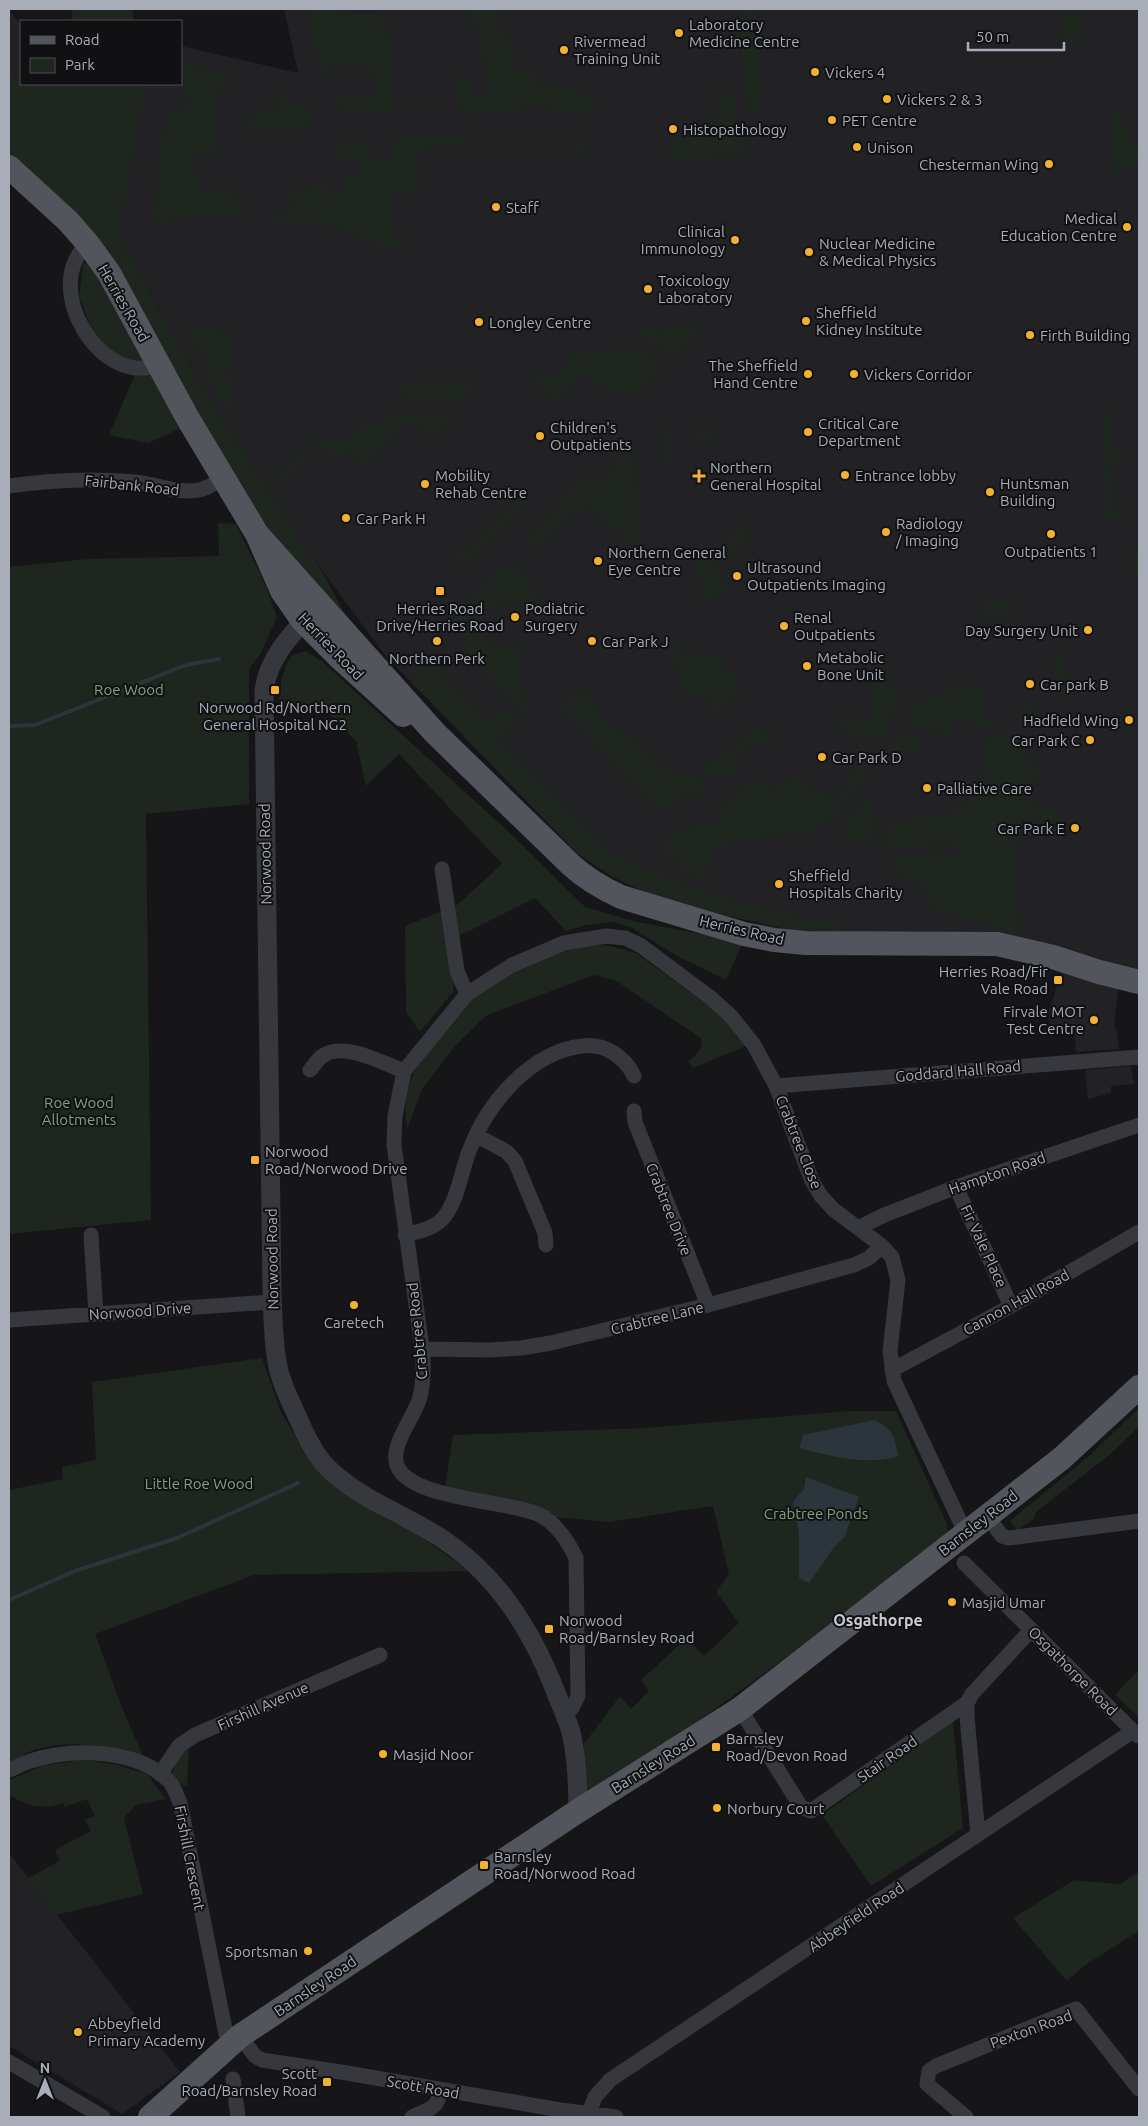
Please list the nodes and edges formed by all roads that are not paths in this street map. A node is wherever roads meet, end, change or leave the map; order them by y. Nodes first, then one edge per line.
1 (9, 167) edge
2 (88, 244) junction
3 (158, 364) junction
4 (223, 478) junction
5 (9, 486) edge
6 (257, 534) junction
7 (319, 604) junction
8 (303, 621) junction
9 (435, 733) junction
10 (442, 869) dead end
11 (606, 936) joint
12 (1139, 982) edge
13 (467, 994) junction
14 (1139, 1057) edge
15 (310, 1070) dead end
16 (404, 1071) junction
17 (634, 1076) dead end
18 (776, 1086) junction
19 (634, 1111) dead end
20 (1139, 1125) edge
21 (476, 1135) junction
22 (956, 1187) junction
23 (858, 1228) junction
24 (1139, 1232) edge
25 (91, 1235) dead end
26 (405, 1235) junction
27 (546, 1245) dead end
28 (882, 1246) junction
29 (272, 1302) junction
30 (708, 1305) junction
31 (1011, 1306) junction
32 (96, 1314) junction
33 (9, 1320) edge
34 (422, 1349) junction
35 (892, 1370) junction
36 (1139, 1387) edge
37 (986, 1516) junction
38 (1139, 1521) edge
39 (965, 1532) junction
40 (964, 1563) dead end
41 (1031, 1630) junction
42 (380, 1655) dead end
43 (967, 1703) junction
44 (740, 1709) junction
45 (564, 1712) junction
46 (1136, 1734) edge
47 (9, 1770) edge
48 (160, 1774) junction
49 (578, 1812) junction
50 (978, 1835) junction
51 (236, 2040) junction
52 (9, 2062) edge
53 (1134, 2071) edge
54 (233, 2079) dead end
55 (1139, 2088) edge
56 (441, 2090) junction
57 (590, 2113) junction
58 (559, 2114) edge
59 (103, 2117) edge
60 (150, 2117) edge
61 (238, 2117) edge
62 (412, 2117) edge
63 (616, 2117) edge
64 (966, 2117) edge

1 - 2 main road, Herries Road
2 - 3 main road, Herries Road
2 - 3 street
3 - 4 main road, Herries Road
4 - 5 street, Fairbank Road
4 - 6 main road, Herries Road
6 - 7 main road, Herries Road
6 - 8 main road, Herries Road
7 - 8 street, Norwood Road
7 - 9 main road, Herries Road
8 - 9 main road, Herries Road
8 - 29 street, Norwood Road
9 - 12 main road, Herries Road
10 - 13 street
11 - 13 street, Crabtree Road
11 - 18 street, Crabtree Close
13 - 16 street, Crabtree Road
14 - 18 street, Goddard Hall Road
15 - 16 street
16 - 26 street, Crabtree Road
17 - 21 street
18 - 23 street, Crabtree Close
19 - 30 street, Crabtree Drive
20 - 22 street, Hampton Road
21 - 26 street
21 - 27 street
22 - 23 street, Hampton Road
22 - 31 street, Fir Vale Place
23 - 28 street, Crabtree Close
24 - 31 street, Cannon Hall Road
25 - 32 street
26 - 34 street, Crabtree Road
28 - 30 street, Crabtree Lane
28 - 35 street, Crabtree Close
29 - 32 street, Norwood Drive
29 - 45 street, Norwood Road
30 - 34 street, Crabtree Lane
31 - 35 street, Cannon Hall Road
32 - 33 street, Norwood Drive
34 - 45 street, Crabtree Road
35 - 39 street, Crabtree Close
36 - 37 main road, Barnsley Road
37 - 38 street
37 - 39 main road, Barnsley Road
39 - 44 main road, Barnsley Road
40 - 41 street, Osgathorpe Road
41 - 43 street, Stair Road
41 - 46 street, Osgathorpe Road
42 - 48 street, Firshill Avenue
43 - 44 street, Stair Road
43 - 50 street
44 - 49 main road, Barnsley Road
45 - 49 street, Norwood Road
46 - 50 street, Abbeyfield Road
47 - 48 street, Firshill Crescent
48 - 51 street, Firshill Crescent
49 - 51 main road, Barnsley Road
50 - 57 street, Abbeyfield Road
51 - 56 street, Scott Road
51 - 60 main road, Barnsley Road
52 - 59 street
53 - 55 street, Pexton Road
53 - 64 street, Pexton Road
54 - 61 street
56 - 58 street, Scott Road
56 - 62 street
57 - 58 street, Scott Road
57 - 63 street, Scott Road

